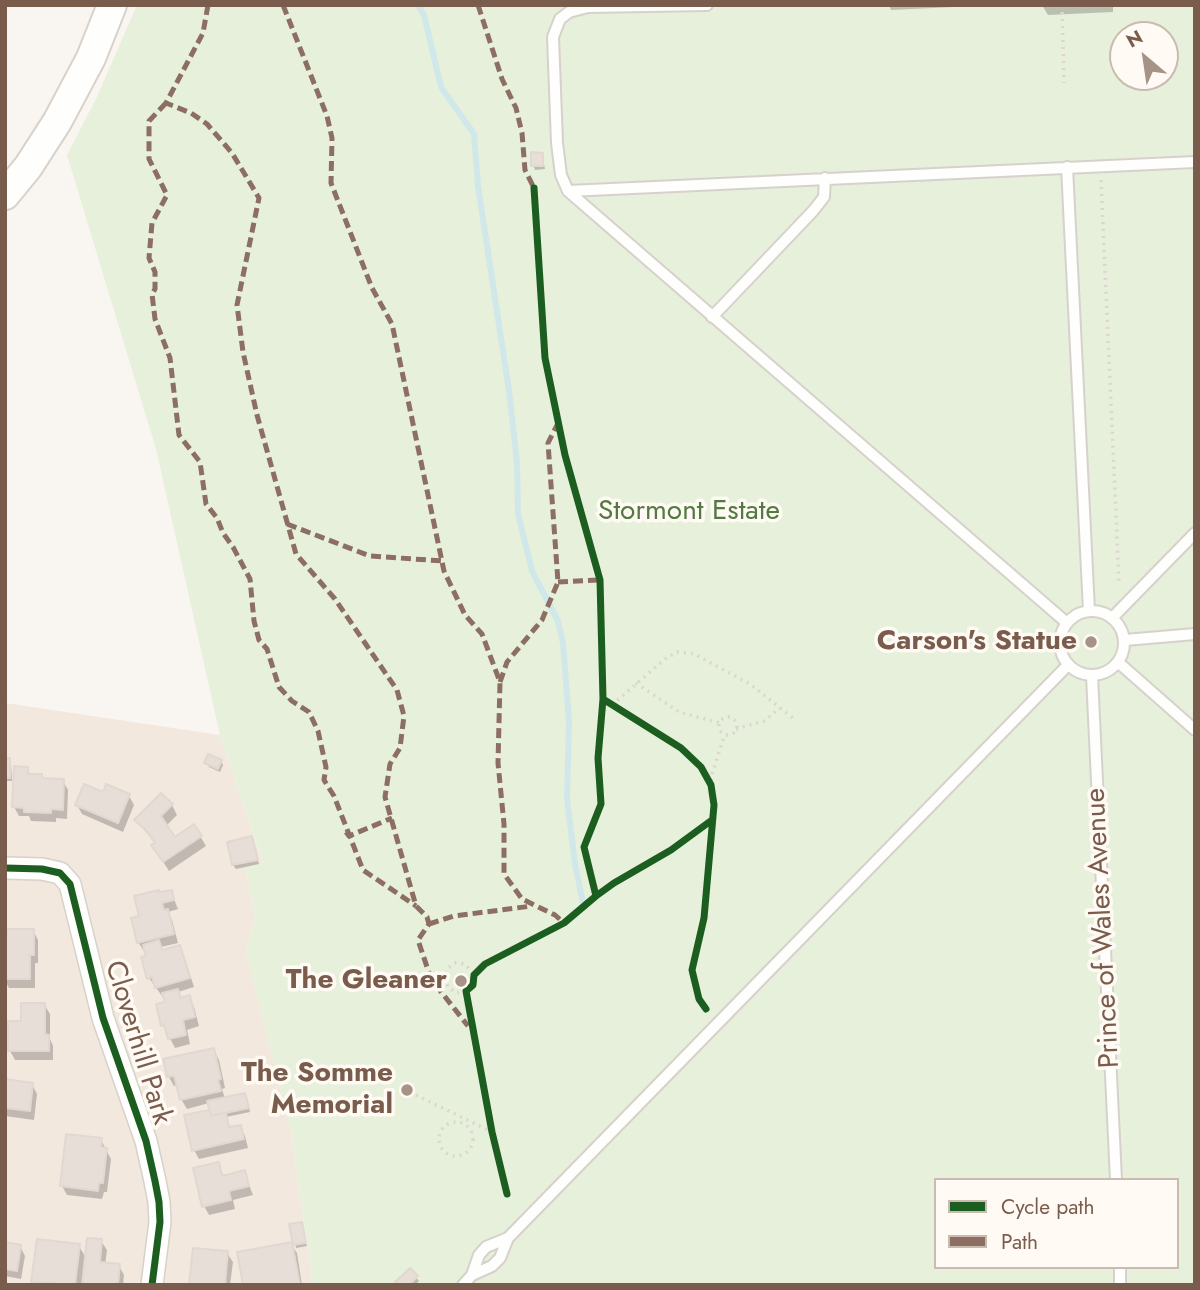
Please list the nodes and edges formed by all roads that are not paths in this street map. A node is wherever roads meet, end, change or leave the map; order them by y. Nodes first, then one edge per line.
1 (112, 5) edge
2 (708, 5) edge
3 (1195, 162) edge
4 (1068, 167) junction
5 (825, 178) junction
6 (568, 191) junction
7 (5, 195) edge
8 (712, 317) junction
9 (1195, 533) edge
10 (1089, 611) junction
11 (1112, 618) junction
12 (1067, 622) junction
13 (1195, 634) edge
14 (1125, 640) junction
15 (1119, 663) junction
16 (1068, 665) junction
17 (1092, 676) junction
18 (1195, 730) edge
19 (5, 867) edge
20 (1116, 1178) edge
21 (508, 1238) junction
22 (472, 1275) junction
23 (152, 1285) edge
24 (463, 1285) edge

1 - 7 main road
2 - 6 lane
3 - 4 lane
4 - 5 lane
4 - 10 lane
5 - 6 lane
5 - 8 lane
6 - 8 lane
8 - 12 lane
9 - 11 lane
10 - 11 lane
10 - 12 lane
11 - 14 lane
12 - 16 lane
13 - 14 lane
14 - 15 lane
15 - 17 lane
15 - 18 lane
16 - 17 lane
16 - 21 lane
17 - 20 lane, Prince of Wales Avenue
19 - 23 street, Cloverhill Park
21 - 22 lane
21 - 22 lane
22 - 24 lane

